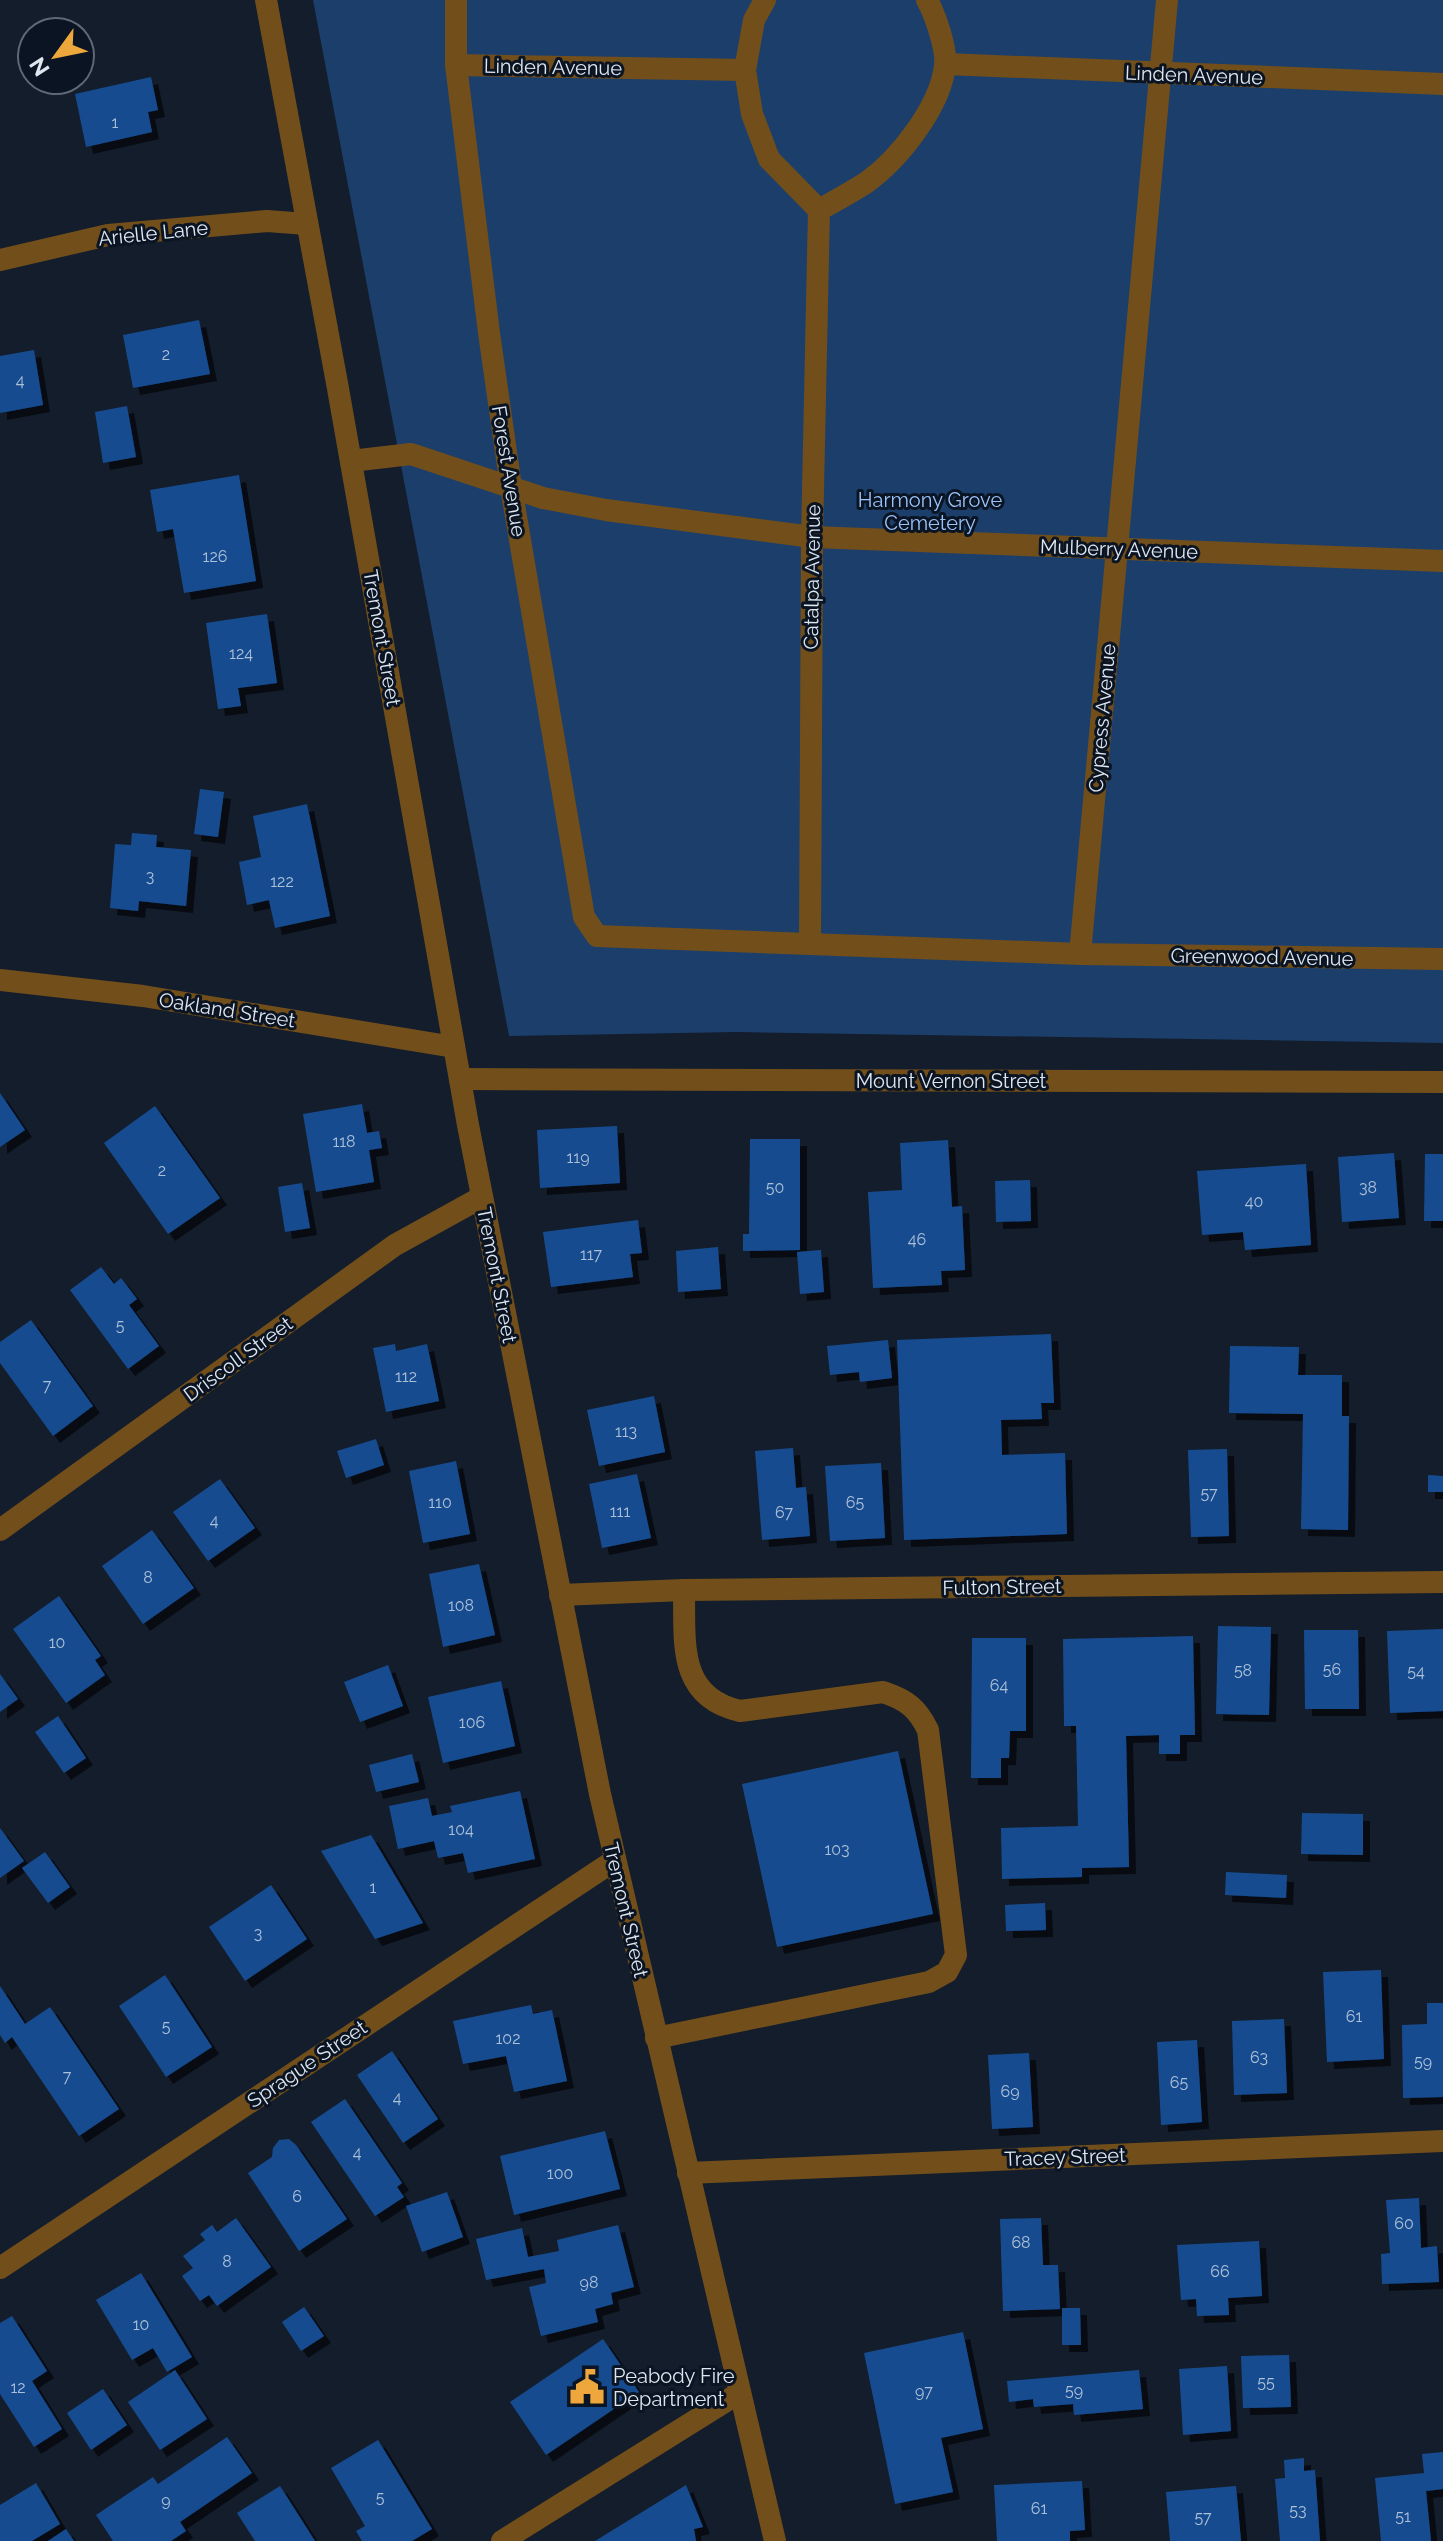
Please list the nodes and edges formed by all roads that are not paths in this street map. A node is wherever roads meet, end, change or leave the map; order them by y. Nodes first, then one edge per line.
1 (266, 0) edge
2 (456, 0) edge
3 (765, 0) edge
4 (927, 0) edge
5 (1167, 0) edge
6 (946, 64) junction
7 (456, 65) junction
8 (745, 70) junction
9 (1159, 74) junction
10 (1443, 84) edge
11 (819, 210) junction
12 (307, 224) junction
13 (0, 260) edge
14 (351, 461) junction
15 (511, 487) junction
16 (812, 537) junction
17 (1118, 549) junction
18 (1443, 561) edge
19 (810, 943) junction
20 (1080, 954) junction
21 (1443, 959) edge
22 (0, 980) edge
23 (454, 1047) junction
24 (460, 1079) junction
25 (1443, 1082) edge
26 (482, 1197) junction
27 (0, 1530) edge
28 (1443, 1582) edge
29 (684, 1590) junction
30 (560, 1595) junction
31 (615, 1860) junction
32 (656, 2038) junction
33 (1443, 2141) edge
34 (688, 2173) junction
35 (0, 2268) edge
36 (739, 2393) junction
37 (502, 2541) edge
38 (775, 2541) edge

1 - 12 street, Tremont Street
2 - 7 street, Forest Avenue
3 - 8 street
4 - 6 street
5 - 9 street, Cypress Avenue
6 - 9 street, Linden Avenue
6 - 11 street
7 - 8 street, Linden Avenue
7 - 15 street, Forest Avenue
8 - 11 street
9 - 10 street, Linden Avenue
9 - 17 street, Cypress Avenue
11 - 16 street, Catalpa Avenue
12 - 13 street, Arielle Lane
12 - 14 street, Tremont Street
14 - 15 street, Mulberry Avenue
14 - 23 street, Tremont Street
15 - 16 street, Mulberry Avenue
15 - 19 street, Forest Avenue
16 - 17 street, Mulberry Avenue
16 - 19 street, Catalpa Avenue
17 - 18 street, Mulberry Avenue
17 - 20 street, Cypress Avenue
19 - 20 street
20 - 21 street, Greenwood Avenue
22 - 23 street, Oakland Street
23 - 24 street, Tremont Street
24 - 25 street, Mount Vernon Street
24 - 26 street, Tremont Street
26 - 27 street, Driscoll Street
26 - 30 street, Tremont Street
28 - 29 street, Fulton Street
29 - 30 street, Fulton Street
29 - 32 street
30 - 31 street, Tremont Street
31 - 32 street, Tremont Street
31 - 35 street, Sprague Street
32 - 34 street, Tremont Street
33 - 34 street, Tracey Street
34 - 36 street, Tremont Street
36 - 37 street
36 - 38 street, Tremont Street

